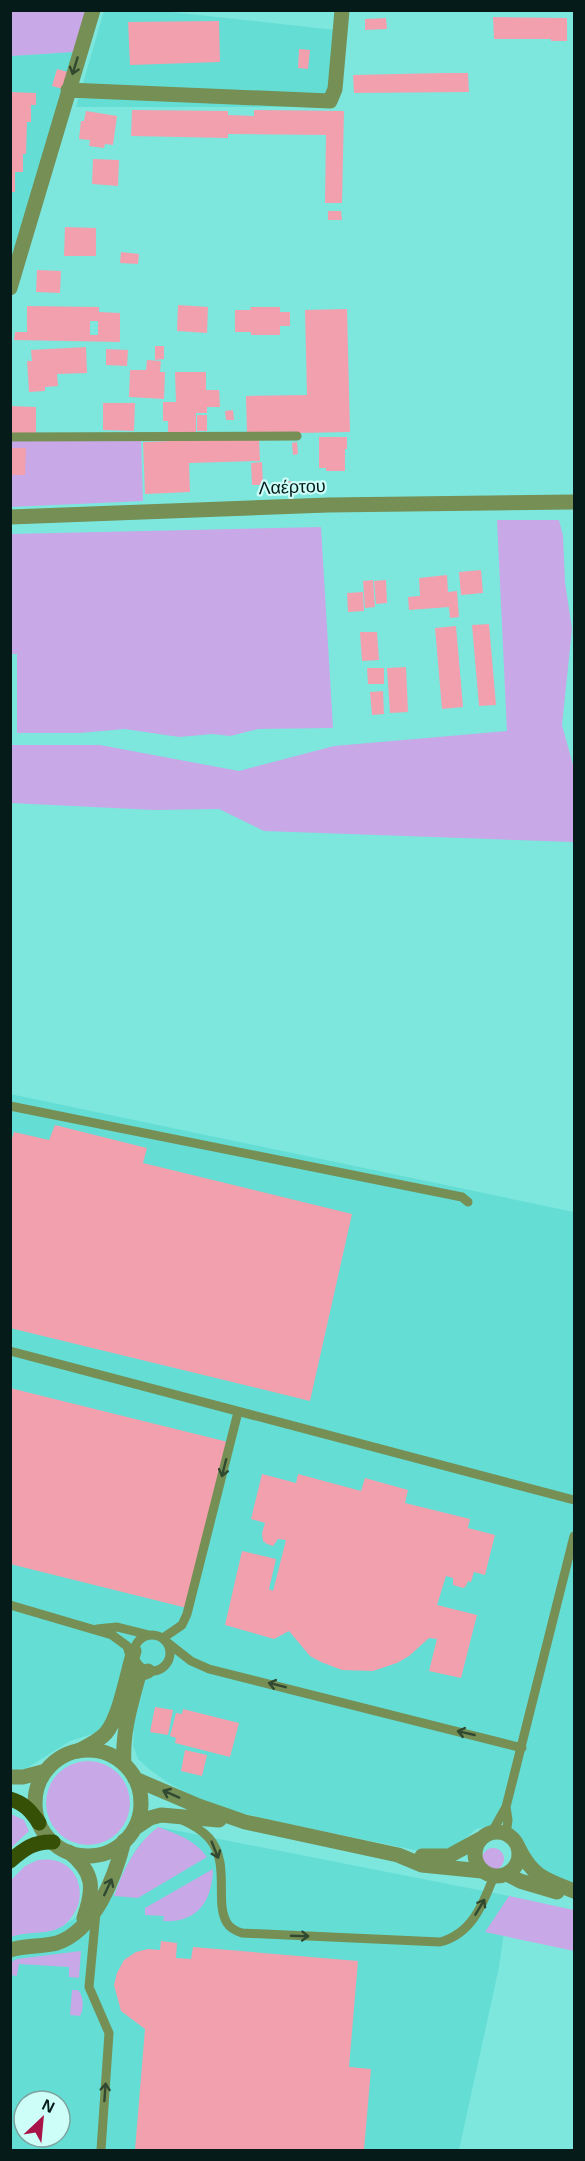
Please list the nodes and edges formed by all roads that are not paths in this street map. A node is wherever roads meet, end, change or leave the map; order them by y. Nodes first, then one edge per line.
1 (93, 10) edge
2 (342, 10) edge
3 (68, 90) junction
4 (10, 288) edge
5 (297, 436) dead end
6 (10, 437) edge
7 (574, 502) edge
8 (10, 517) edge
9 (10, 1106) edge
10 (468, 1202) dead end
11 (10, 1351) edge
12 (238, 1412) junction
13 (574, 1500) edge
14 (574, 1536) edge
15 (10, 1605) edge
16 (97, 1629) junction
17 (149, 1635) junction
18 (165, 1640) junction
19 (133, 1655) junction
20 (148, 1671) junction
21 (522, 1748) junction
22 (78, 1751) junction
23 (123, 1764) junction
24 (46, 1771) junction
25 (10, 1777) edge
26 (135, 1779) junction
27 (10, 1799) edge
28 (172, 1815) junction
29 (245, 1822) junction
30 (39, 1823) junction
31 (135, 1828) junction
32 (493, 1835) junction
33 (124, 1841) junction
34 (53, 1842) junction
35 (518, 1846) junction
36 (69, 1852) junction
37 (398, 1855) junction
38 (10, 1861) edge
39 (494, 1874) junction
40 (574, 1892) edge
41 (96, 1908) junction
42 (81, 1926) junction
43 (10, 1950) edge
44 (101, 2151) edge

1 -> 3 street
2 - 3 street
3 - 4 street
5 - 6 lane
7 - 8 street, Λαέρτου
9 - 10 lane
11 - 12 lane
12 - 13 lane
12 -> 18 lane
14 - 21 lane
15 - 16 lane
16 - 17 lane
16 - 19 lane
17 - 18 lane
17 - 19 lane
18 - 20 lane
21 -> 18 lane
19 - 20 lane
19 - 22 street
20 - 23 street
21 - 32 lane
22 - 23 street
22 - 24 street
23 - 26 street
24 - 25 street
24 - 30 street
29 -> 26 street
26 - 31 street
27 - 30 main road
28 - 29 street
28 - 31 street
28 -> 39 lane
29 - 37 street
30 - 34 street
31 - 33 street
32 - 35 street
32 - 37 street
32 - 39 street
33 - 36 street
41 -> 33 street
34 - 36 street
34 - 38 main road
35 - 39 street
35 - 40 street
36 - 42 street
37 - 39 street
39 - 40 street
41 - 42 street
44 -> 41 lane
42 - 43 street

